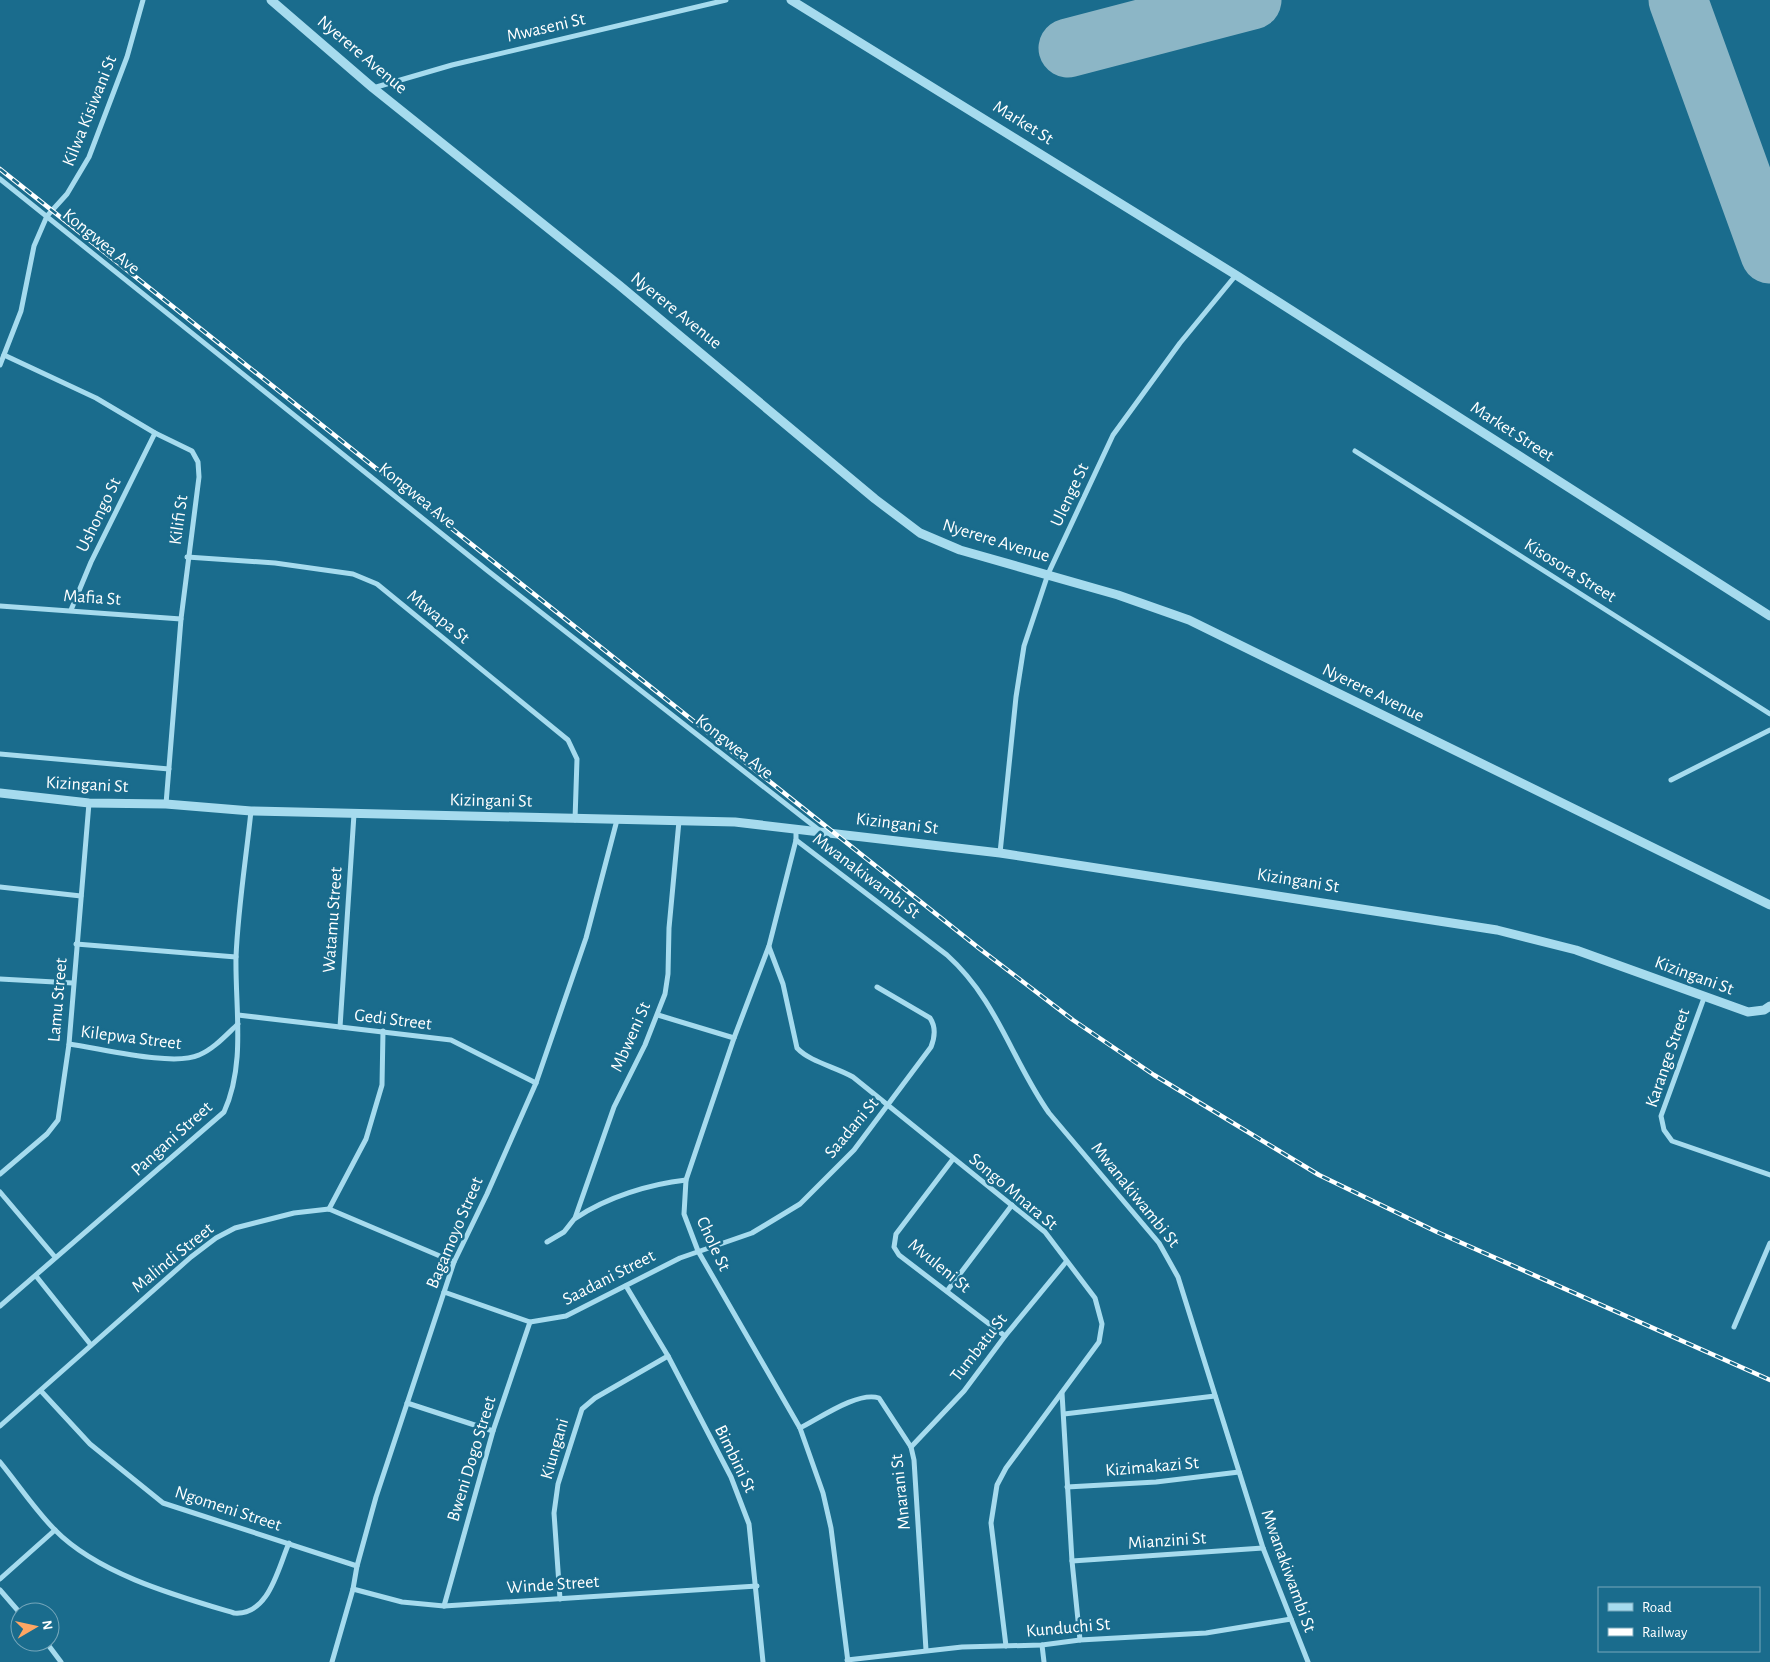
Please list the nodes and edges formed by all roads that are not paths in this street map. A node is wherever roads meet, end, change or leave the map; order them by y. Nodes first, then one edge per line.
1 (143, 0) edge
2 (271, 0) edge
3 (726, 0) edge
4 (792, 0) edge
5 (373, 88) junction
6 (0, 179) edge
7 (47, 216) junction
8 (1236, 274) junction
9 (4, 355) junction
10 (0, 364) edge
11 (155, 433) junction
12 (1355, 451) dead end
13 (188, 557) junction
14 (1048, 574) junction
15 (0, 606) edge
16 (71, 610) junction
17 (1770, 616) edge
18 (181, 619) junction
19 (1770, 714) edge
20 (1770, 730) edge
21 (0, 754) edge
22 (169, 769) junction
23 (1671, 780) dead end
24 (0, 793) edge
25 (90, 803) junction
26 (166, 804) junction
27 (251, 811) junction
28 (354, 814) junction
29 (575, 820) junction
30 (618, 820) junction
31 (679, 821) junction
32 (796, 828) junction
33 (819, 831) junction
34 (796, 840) junction
35 (1000, 853) junction
36 (0, 887) edge
37 (81, 896) junction
38 (1770, 905) edge
39 (76, 944) junction
40 (768, 946) junction
41 (236, 957) junction
42 (0, 979) edge
43 (73, 983) junction
44 (877, 987) dead end
45 (1704, 998) junction
46 (1770, 1006) edge
47 (238, 1015) junction
48 (658, 1016) junction
49 (238, 1024) junction
50 (340, 1027) junction
51 (383, 1031) junction
52 (734, 1038) junction
53 (69, 1044) junction
54 (536, 1084) junction
55 (889, 1106) junction
56 (953, 1159) junction
57 (0, 1174) edge
58 (1770, 1175) edge
59 (686, 1180) junction
60 (0, 1192) edge
61 (1012, 1205) junction
62 (329, 1209) junction
63 (576, 1218) junction
64 (547, 1242) dead end
65 (1770, 1243) edge
66 (698, 1251) junction
67 (54, 1257) junction
68 (454, 1262) junction
69 (1066, 1262) junction
70 (36, 1276) junction
71 (626, 1286) junction
72 (947, 1291) junction
73 (444, 1292) junction
74 (0, 1306) edge
75 (530, 1322) junction
76 (1734, 1327) dead end
77 (1005, 1336) junction
78 (91, 1345) junction
79 (668, 1356) junction
80 (41, 1391) junction
81 (1062, 1393) junction
82 (1215, 1396) junction
83 (407, 1403) junction
84 (1064, 1414) junction
85 (0, 1426) edge
86 (800, 1428) junction
87 (493, 1431) junction
88 (911, 1447) junction
89 (0, 1462) edge
90 (1239, 1472) junction
91 (1067, 1487) junction
92 (55, 1530) junction
93 (289, 1543) junction
94 (1263, 1548) junction
95 (1072, 1561) junction
96 (357, 1566) junction
97 (0, 1579) edge
98 (757, 1586) junction
99 (353, 1589) junction
100 (0, 1590) edge
101 (560, 1599) junction
102 (10, 1602) edge
103 (444, 1606) junction
104 (1291, 1619) junction
105 (1080, 1640) junction
106 (1042, 1645) junction
107 (1006, 1646) junction
108 (926, 1650) junction
109 (847, 1661) edge
110 (332, 1662) edge
111 (763, 1662) edge
112 (1044, 1662) edge
113 (1308, 1662) edge

1 - 7 street, Kilwa Kisiwani St
2 - 5 street, Nyerere Avenue
3 - 5 street, Mwaseni St
4 - 8 street, Market St
5 - 14 street, Nyerere Avenue
6 - 7 street, Kongwea Ave
7 - 9 street, Kilwa Kisiwani St
7 - 33 street, Kongwea Ave
8 - 14 street, Ulenge St
8 - 17 street, Market Street
9 - 10 street, Kilwa Kisiwani St
9 - 11 street, Kilifi St
11 - 13 street, Kilifi St
11 - 16 street, Ushongo St
12 - 19 street, Kisosora Street
13 - 18 street, Kilifi St
13 - 29 street, Mtwapa St
14 - 35 street, Ulenge St
14 - 38 street, Nyerere Avenue
15 - 16 street, Mafia St
16 - 18 street, Mafia St
18 - 22 street, Kilifi St
20 - 23 street
21 - 22 street
22 - 26 street, Kilifi St
24 - 25 street, Kizingani St
25 - 26 street, Kizingani St
25 - 37 street, Lamu Street
26 - 27 street, Kizingani St
27 - 28 street, Kizingani St
27 - 41 street, Pangani Street
28 - 29 street, Kizingani St
28 - 50 street, Watamu Street
29 - 30 street, Kizingani St
30 - 31 street, Kizingani St
30 - 54 street, Bagamoyo Street
31 - 32 street, Kizingani St
31 - 48 street, Mbweni St
32 - 33 street, Kizingani St
32 - 34 street, Chole St
33 - 35 street, Kizingani St
34 - 40 street, Chole St
34 - 82 street, Mwanakiwambi St
35 - 45 street, Kizingani St
36 - 37 street
37 - 39 street, Lamu Street
39 - 41 street
39 - 43 street, Lamu Street
40 - 52 street, Chole St
40 - 55 street, Songo Mnara St
41 - 47 street, Pangani Street
42 - 43 street
43 - 53 street, Lamu Street
44 - 55 street, Saadani St
45 - 46 street, Kizingani St
45 - 58 street, Karange Street
47 - 49 street, Pangani Street
47 - 50 street, Gedi Street
48 - 52 street
48 - 63 street, Mbweni St
49 - 53 street, Kilepwa Street
49 - 67 street, Pangani Street
50 - 51 street, Gedi Street
51 - 54 street, Gedi Street
51 - 62 street
52 - 59 street, Chole St
53 - 57 street, Lamu Street
54 - 68 street, Bagamoyo Street
55 - 56 street, Songo Mnara St
55 - 66 street, Saadani St
56 - 61 street, Songo Mnara St
56 - 72 street, Mvuleni St
59 - 63 street
59 - 66 street, Chole St
60 - 67 street
61 - 69 street, Songo Mnara St
61 - 72 street
62 - 68 street
62 - 78 street, Malindi Street
63 - 64 street, Mbweni St
65 - 76 street
66 - 71 street, Saadani Street
66 - 86 street, Chole St
67 - 70 street, Pangani Street
68 - 73 street, Bagamoyo Street
69 - 77 street, Tumbatu St
69 - 81 street, Songo Mnara St
70 - 74 street, Pangani Street
70 - 78 street
71 - 75 street, Saadani Street
71 - 79 street, Bimbini St
72 - 77 street, Mvuleni St
73 - 75 street, Saadani Street
73 - 83 street, Bagamoyo Street
75 - 87 street, Bweni Dogo Street
77 - 88 street, Tumbatu St
78 - 80 street, Malindi Street
79 - 98 street, Bimbini St
79 - 101 street, Kiungani
80 - 85 street, Malindi Street
80 - 93 street, Ngomeni Street
81 - 84 street
81 - 107 street, Songo Mnara St
82 - 84 street
82 - 90 street, Mwanakiwambi St
83 - 87 street
83 - 96 street, Bagamoyo Street
84 - 91 street
86 - 88 street, Mnarani St
86 - 109 street, Chole St
87 - 103 street, Bweni Dogo Street
88 - 108 street, Mnarani St
89 - 92 street
90 - 91 street, Kizimakazi St
90 - 94 street, Mwanakiwambi St
91 - 95 street
92 - 93 street
92 - 97 street
93 - 96 street, Ngomeni Street
94 - 95 street, Mianzini St
94 - 104 street, Mwanakiwambi St
95 - 105 street
96 - 99 street, Bagamoyo Street
98 - 101 street, Winde Street
98 - 111 street, Bimbini St
99 - 103 street, Winde Street
99 - 110 street, Bagamoyo Street
100 - 102 street
101 - 103 street, Winde Street
104 - 105 street, Kunduchi St
104 - 113 street, Mwanakiwambi St
105 - 106 street, Kunduchi St
106 - 107 street, Kunduchi St
106 - 112 street
107 - 108 street, Kunduchi St
108 - 109 street, Kunduchi St

